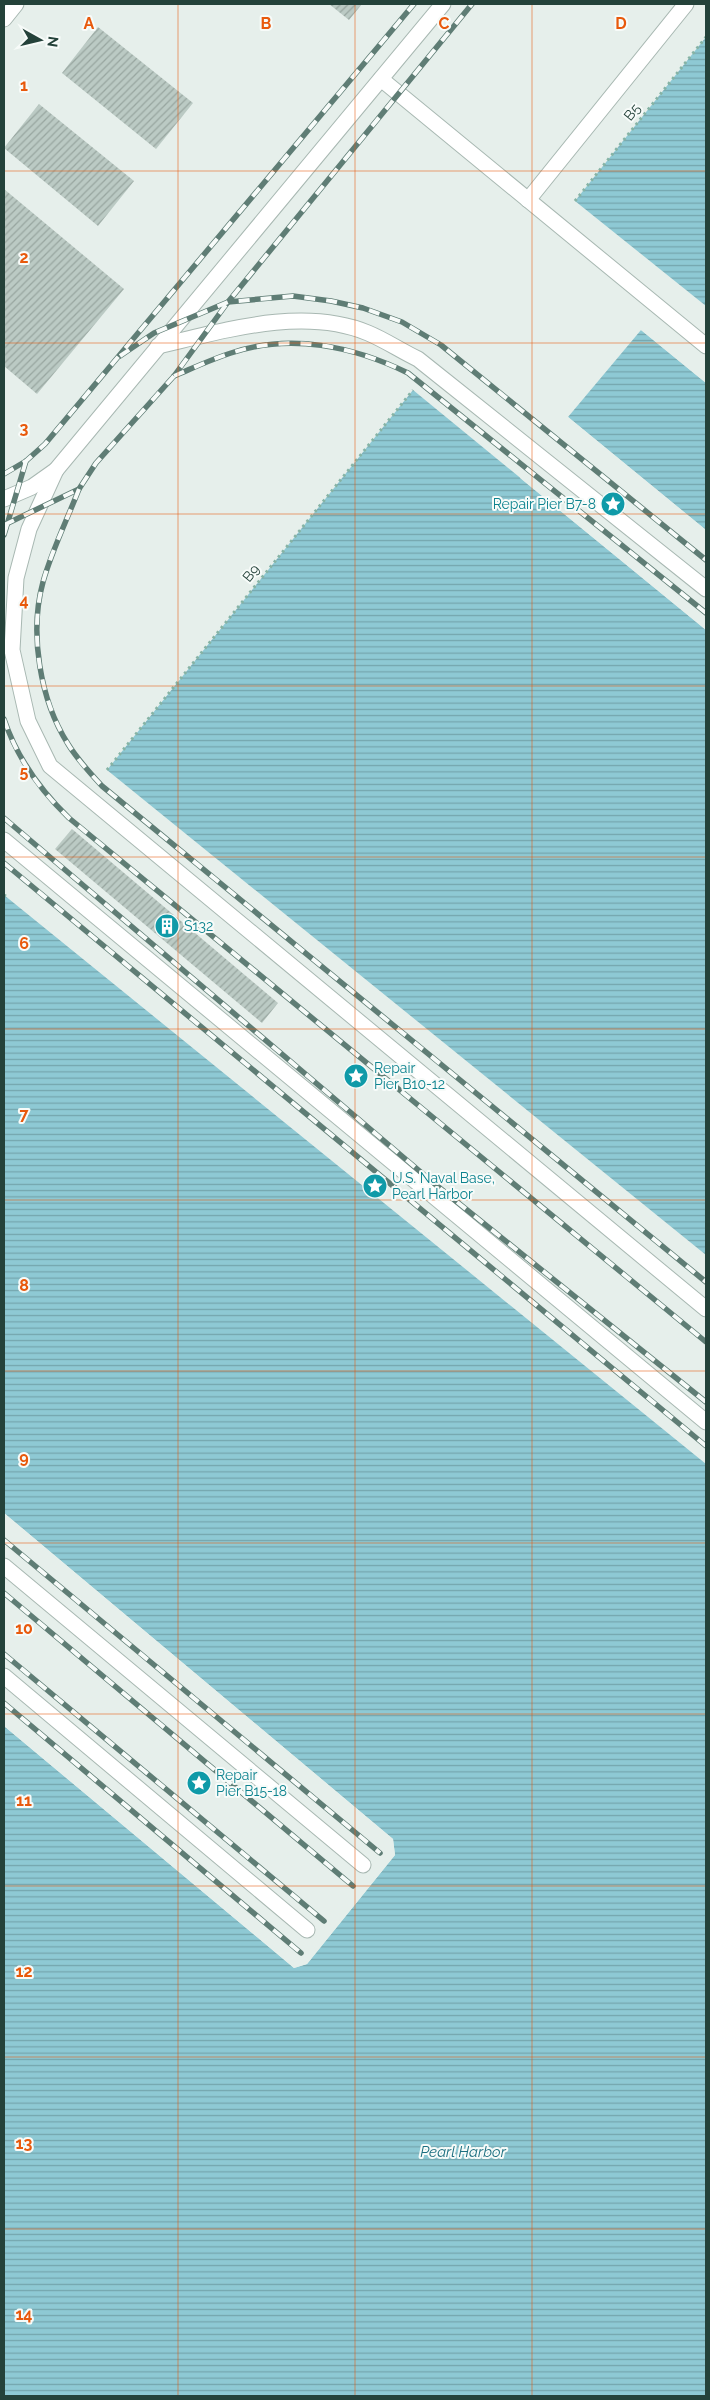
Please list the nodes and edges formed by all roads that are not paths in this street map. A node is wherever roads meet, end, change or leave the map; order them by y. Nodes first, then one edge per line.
1 (16, 4) edge
2 (443, 4) edge
3 (686, 4) edge
4 (4, 19) edge
5 (381, 79) junction
6 (528, 200) junction
7 (158, 346) junction
8 (706, 346) edge
9 (56, 470) junction
10 (4, 499) edge
11 (706, 589) edge
12 (4, 840) edge
13 (706, 1309) edge
14 (706, 1422) edge
15 (4, 1566) edge
16 (4, 1676) edge
17 (362, 1865) dead end
18 (307, 1930) dead end

1 - 4 lane
2 - 5 lane
3 - 6 lane
5 - 6 lane
5 - 7 lane
6 - 8 lane
7 - 9 lane
7 - 11 lane
9 - 10 lane
9 - 13 lane
12 - 14 lane
15 - 17 lane
16 - 18 lane

